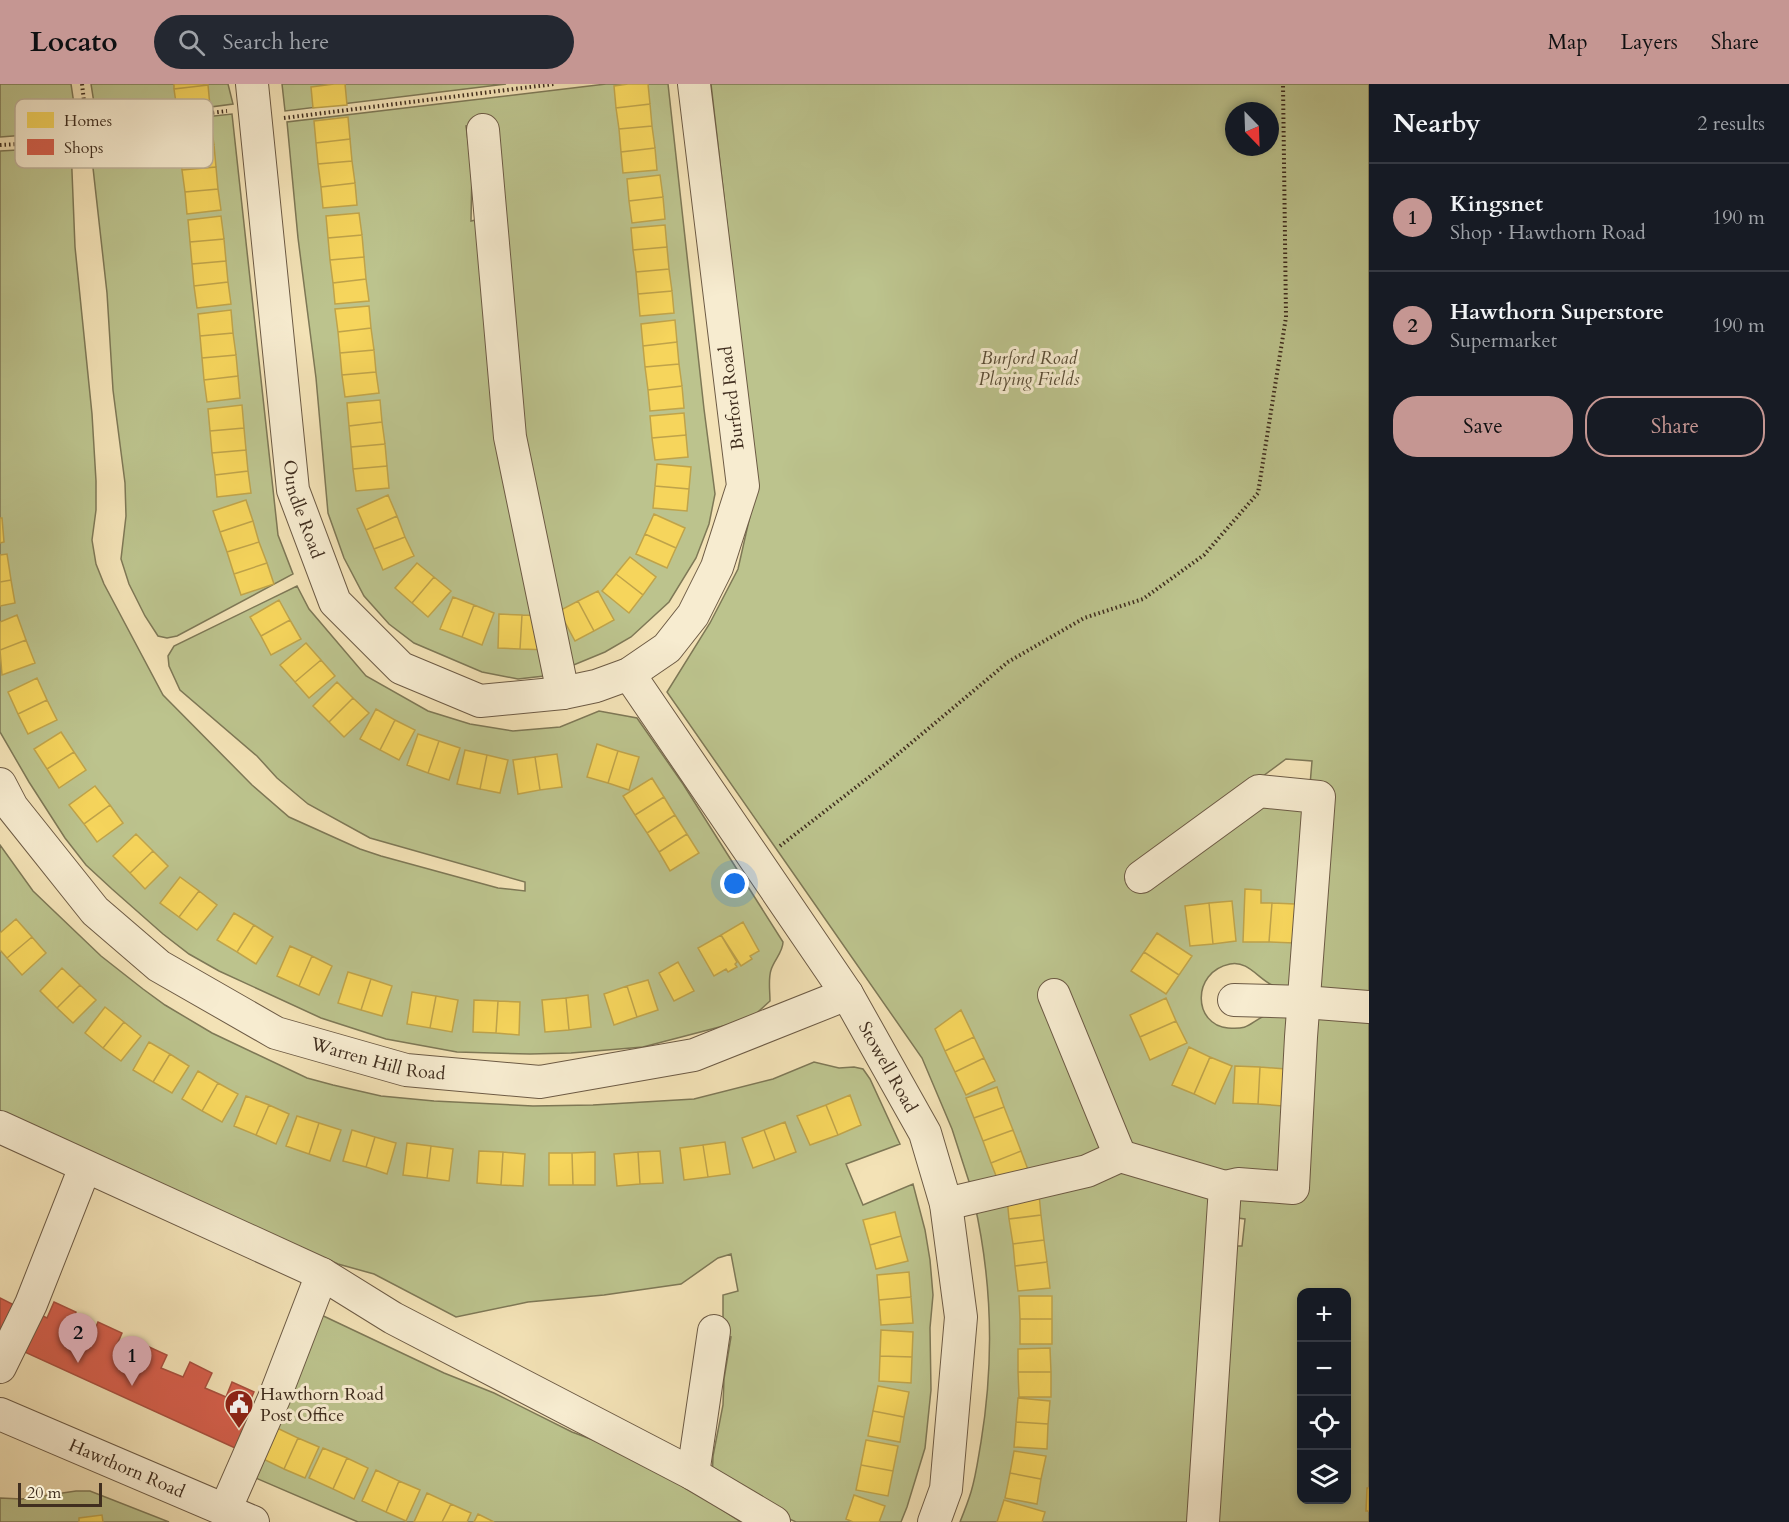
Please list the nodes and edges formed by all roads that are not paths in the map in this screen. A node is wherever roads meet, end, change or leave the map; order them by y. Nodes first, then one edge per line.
1 (694, 84) edge
2 (254, 104) edge
3 (483, 130) dead end
4 (629, 674) junction
5 (563, 693) junction
6 (0, 784) edge
7 (1141, 877) dead end
8 (847, 994) junction
9 (1054, 995) dead end
10 (1234, 1000) dead end
11 (1304, 1002) junction
12 (1369, 1008) edge
13 (0, 1127) edge
14 (1120, 1156) junction
15 (85, 1167) junction
16 (1225, 1187) junction
17 (946, 1204) junction
18 (322, 1274) junction
19 (714, 1331) dead end
20 (0, 1367) edge
21 (0, 1414) edge
22 (693, 1474) junction
23 (239, 1516) edge
24 (774, 1522) edge
25 (934, 1522) edge
26 (1203, 1522) edge

1 - 4 street, Burford Road
2 - 5 street, Oundle Road
3 - 5 street
4 - 5 street, Oundle Road
4 - 8 street, Stowell Road
6 - 8 street, Warren Hill Road
7 - 11 street
8 - 17 street, Stowell Road
9 - 14 street
10 - 11 street
11 - 12 street
11 - 16 street
13 - 15 street
14 - 16 street
14 - 17 street
15 - 18 street
15 - 20 street
16 - 26 street
17 - 25 street, Stowell Road
18 - 22 street
18 - 23 street
19 - 22 street
21 - 23 street, Hawthorn Road
22 - 24 street

